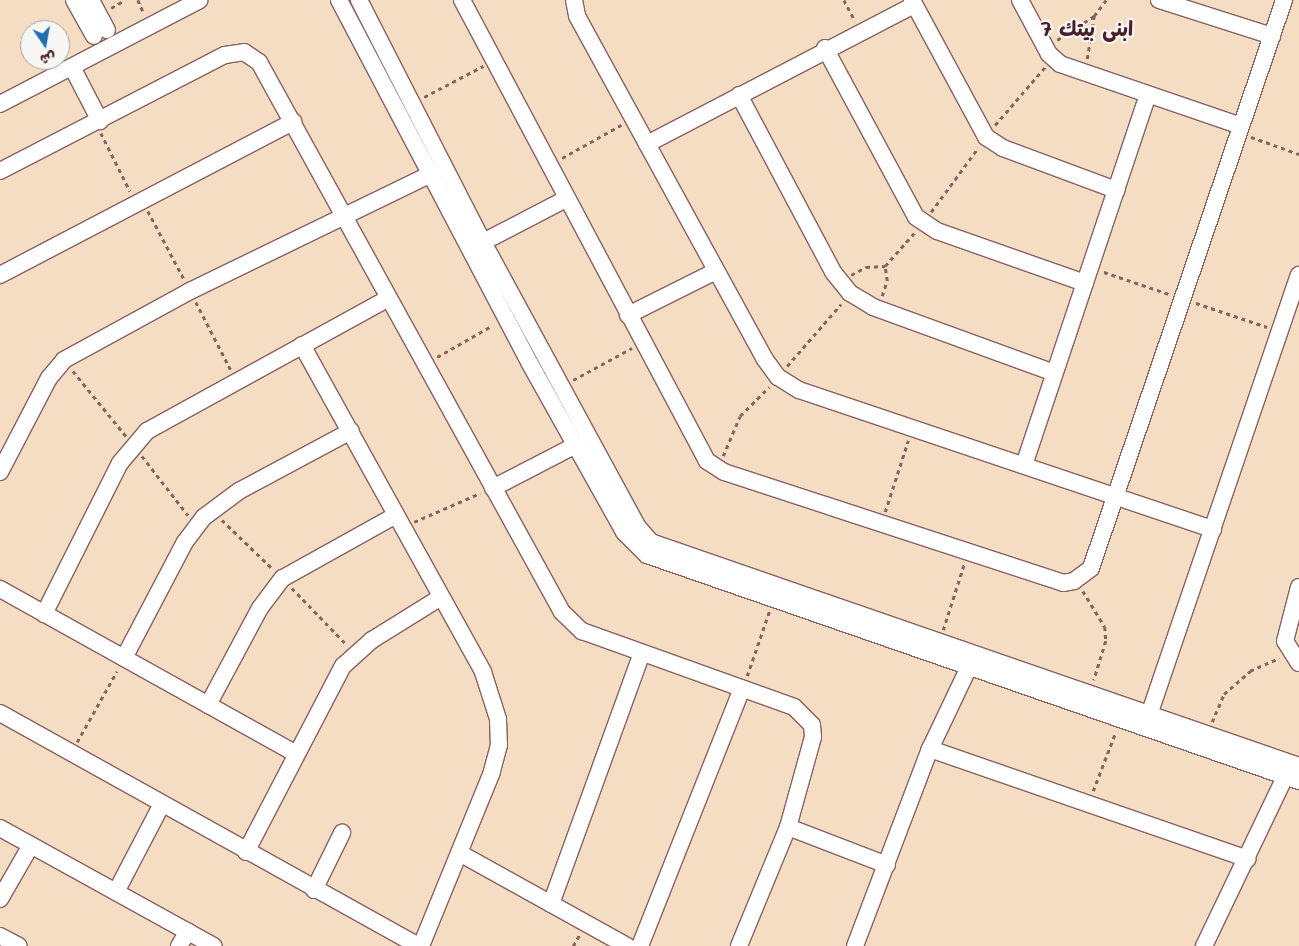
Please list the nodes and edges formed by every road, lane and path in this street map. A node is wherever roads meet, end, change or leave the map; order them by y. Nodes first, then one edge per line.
1 (74, 0) edge
2 (91, 0) edge
3 (138, 0) edge
4 (200, 0) edge
5 (339, 0) edge
6 (360, 0) edge
7 (462, 0) edge
8 (574, 0) edge
9 (844, 0) edge
10 (1020, 0) edge
11 (1106, 0) edge
12 (1159, 0) edge
13 (1284, 0) edge
14 (913, 3) edge
15 (144, 11) dead end
16 (1094, 16) junction
17 (860, 31) junction
18 (1272, 36) junction
19 (826, 48) junction
20 (1049, 53) junction
21 (493, 60) junction
22 (72, 67) junction
23 (1081, 72) junction
24 (739, 95) junction
25 (1148, 95) junction
26 (413, 103) junction
27 (0, 104) edge
28 (633, 118) junction
29 (98, 122) junction
30 (293, 122) junction
31 (1240, 130) junction
32 (986, 137) junction
33 (647, 144) junction
34 (1299, 154) edge
35 (549, 166) junction
36 (0, 171) edge
37 (431, 174) junction
38 (1116, 190) junction
39 (566, 199) junction
40 (137, 203) junction
41 (343, 214) junction
42 (922, 224) junction
43 (483, 242) junction
44 (885, 266) junction
45 (716, 272) junction
46 (1299, 275) edge
47 (0, 276) edge
48 (1085, 283) junction
49 (841, 284) junction
50 (389, 298) junction
51 (873, 307) junction
52 (628, 315) junction
53 (506, 318) junction
54 (642, 342) junction
55 (302, 345) junction
56 (536, 357) junction
57 (425, 364) junction
58 (1054, 374) junction
59 (561, 386) junction
60 (912, 428) junction
61 (351, 430) junction
62 (576, 445) junction
63 (1024, 465) junction
64 (0, 472) edge
65 (493, 488) junction
66 (1116, 496) junction
67 (400, 521) junction
68 (881, 524) junction
69 (1213, 529) junction
70 (967, 553) junction
71 (1074, 581) junction
72 (1299, 587) edge
73 (0, 589) edge
74 (441, 597) junction
75 (773, 601) junction
76 (44, 614) junction
77 (939, 644) junction
78 (642, 653) junction
79 (124, 658) junction
80 (1295, 659) edge
81 (968, 667) junction
82 (742, 689) junction
83 (1090, 696) junction
84 (208, 705) junction
85 (1150, 715) junction
86 (1, 716) edge
87 (1120, 720) junction
88 (1214, 742) junction
89 (930, 750) junction
90 (71, 753) junction
91 (295, 753) junction
92 (1299, 766) edge
93 (1292, 779) edge
94 (1089, 802) junction
95 (162, 804) junction
96 (788, 827) junction
97 (0, 828) edge
98 (342, 833) dead end
99 (31, 845) junction
100 (246, 852) junction
101 (461, 854) junction
102 (1248, 858) junction
103 (887, 865) junction
104 (314, 890) junction
105 (116, 892) junction
106 (0, 899) edge
107 (551, 904) junction
108 (188, 931) junction
109 (0, 936) edge
110 (18, 946) edge
111 (179, 946) edge
112 (214, 946) edge
113 (419, 946) edge
114 (627, 946) edge
115 (640, 946) edge
116 (739, 946) edge
117 (855, 946) edge
118 (1204, 946) edge

1 - 2 street
3 - 15 path
4 - 22 street
5 - 37 street
6 - 26 street
7 - 21 street
8 - 28 street
9 - 17 path
10 - 20 street
11 - 16 path
12 - 18 street
13 - 18 street
14 - 17 street
14 - 32 street
16 - 20 path
16 - 23 path
17 - 19 street
18 - 31 street
19 - 24 street
19 - 42 street
20 - 23 street
20 - 32 path
21 - 26 path
21 - 35 street
22 - 27 street
22 - 29 street
23 - 25 street
24 - 33 street
24 - 49 street
25 - 31 street
25 - 38 street
26 - 43 street
28 - 33 street
28 - 35 path
29 - 30 street
29 - 36 street
29 - 40 path
30 - 40 street
30 - 41 street
31 - 34 path
31 - 66 street
32 - 38 street
32 - 42 path
33 - 45 street
35 - 39 street
37 - 41 street
37 - 53 street
38 - 48 street
39 - 43 street
39 - 52 street
40 - 47 street
41 - 50 street
41 - 64 street
42 - 44 path
42 - 48 street
43 - 56 street
44 - 49 path
44 - 51 path
45 - 52 street
45 - 60 street
46 - 69 street
48 - 58 street
49 - 51 street
50 - 55 street
50 - 57 street
51 - 58 street
52 - 54 street
53 - 56 street
53 - 57 path
54 - 59 path
54 - 68 street
55 - 61 street
55 - 76 street
56 - 59 street
56 - 62 street
57 - 65 street
58 - 63 street
59 - 77 street
60 - 63 street
60 - 68 path
61 - 67 street
61 - 79 street
62 - 65 street
62 - 75 street
63 - 66 street
65 - 67 path
65 - 78 street
66 - 69 street
66 - 71 street
67 - 74 street
67 - 84 street
68 - 70 street
69 - 85 street
70 - 71 street
70 - 77 path
71 - 83 path
72 - 80 street
73 - 76 street
74 - 91 street
74 - 101 street
75 - 81 street
75 - 82 path
76 - 79 street
77 - 83 street
78 - 82 street
78 - 107 street
79 - 84 street
79 - 90 path
80 - 88 path
81 - 87 street
81 - 89 street
82 - 96 street
82 - 115 street
83 - 85 street
84 - 91 street
85 - 88 street
86 - 90 street
87 - 88 street
87 - 94 path
88 - 92 street
88 - 93 street
89 - 94 street
89 - 103 street
90 - 95 street
91 - 100 street
93 - 102 street
94 - 102 street
95 - 100 street
95 - 105 street
96 - 103 street
96 - 116 street
97 - 99 street
98 - 104 street
99 - 105 street
99 - 106 street
100 - 104 street
101 - 107 street
101 - 113 street
102 - 118 street
103 - 117 street
104 - 113 street
105 - 108 street
107 - 114 street
108 - 111 street
108 - 112 street
109 - 110 street

